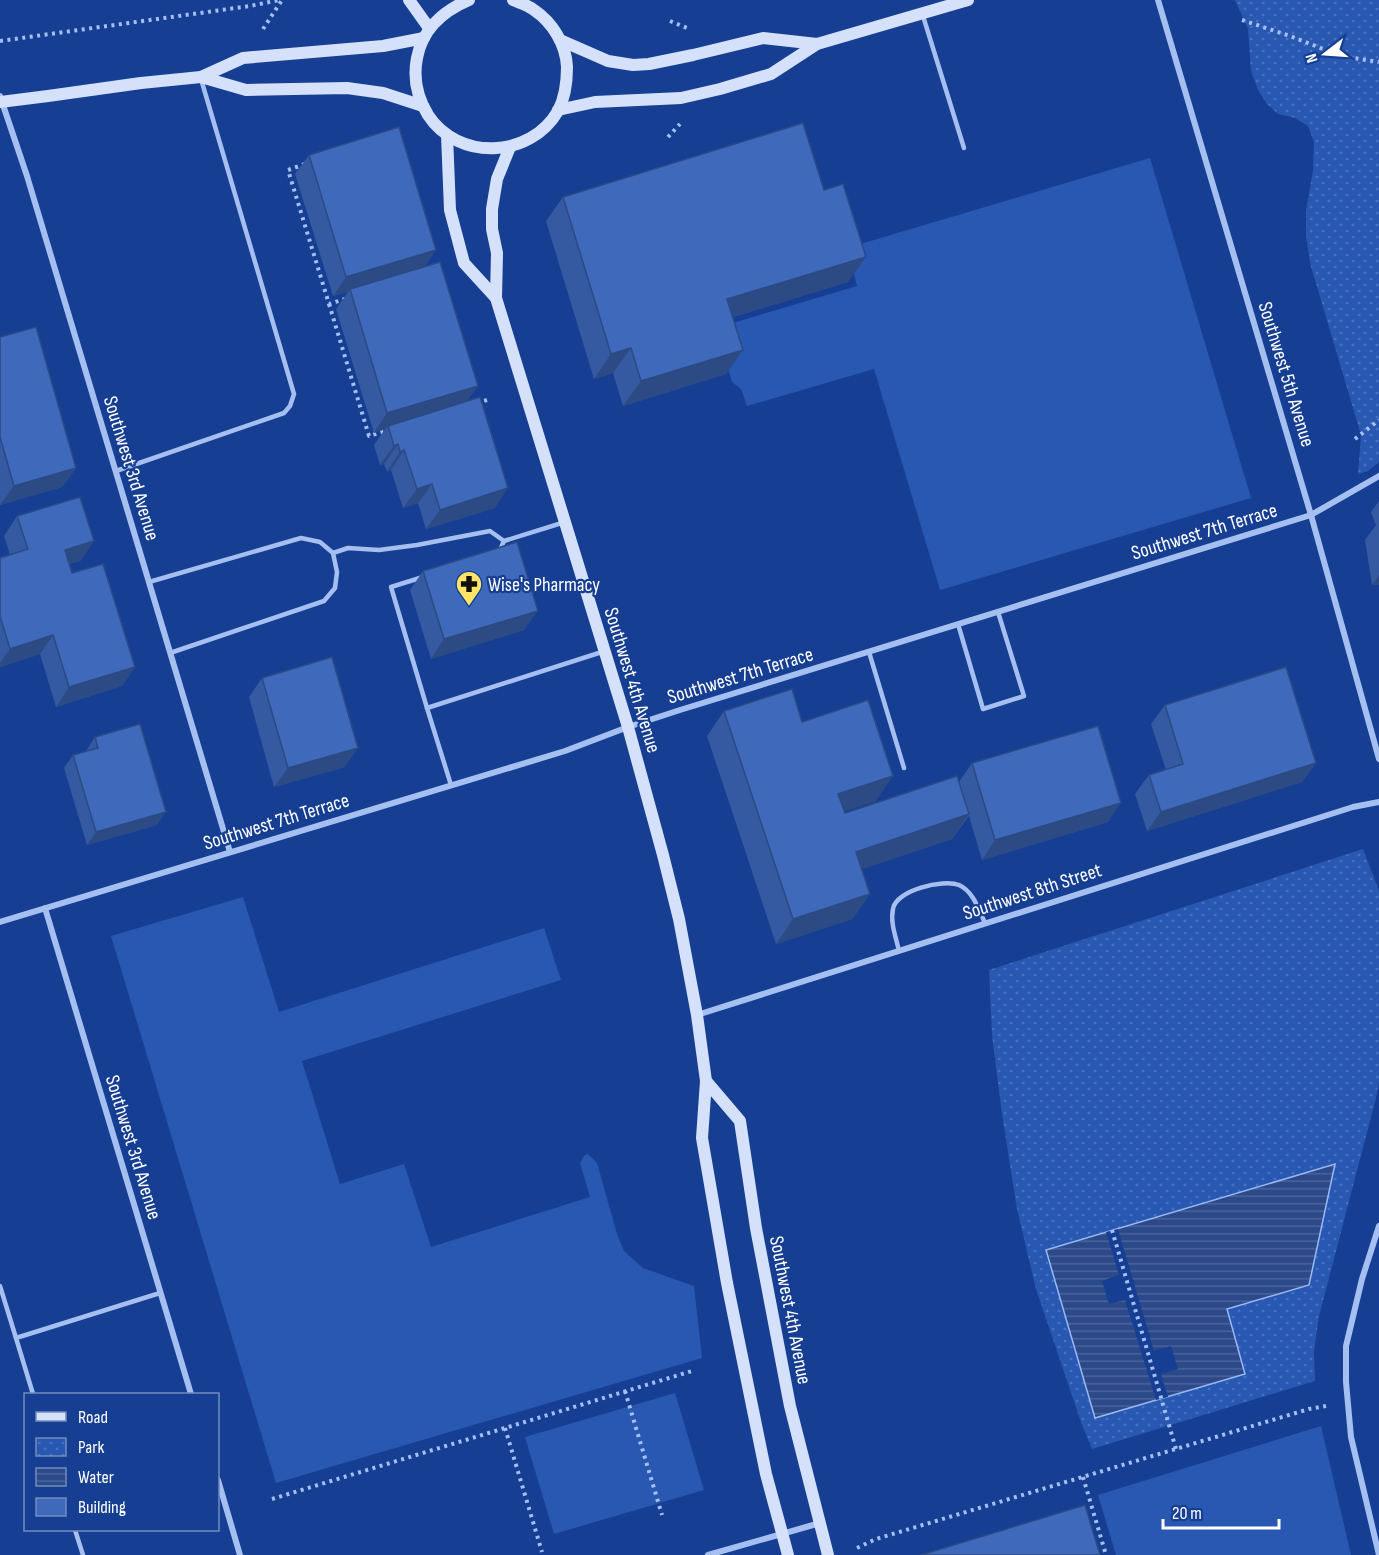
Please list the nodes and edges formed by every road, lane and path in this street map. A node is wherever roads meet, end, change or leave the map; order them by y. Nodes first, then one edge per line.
1 (279, 0) edge
2 (409, 0) edge
3 (469, 0) edge
4 (513, 0) edge
5 (968, 0) edge
6 (1158, 0) edge
7 (922, 13) junction
8 (1242, 20) dead end
9 (427, 33) junction
10 (560, 40) junction
11 (0, 41) edge
12 (817, 44) junction
13 (1379, 62) edge
14 (201, 77) junction
15 (1, 101) edge
16 (423, 106) junction
17 (558, 110) junction
18 (447, 135) junction
19 (510, 147) junction
20 (964, 148) dead end
21 (310, 163) edge
22 (351, 297) edge
23 (496, 298) junction
24 (329, 304) junction
25 (487, 400) dead end
26 (469, 405) edge
27 (1379, 420) edge
28 (391, 429) edge
29 (1355, 439) dead end
30 (116, 471) junction
31 (1379, 476) edge
32 (1311, 515) junction
33 (565, 522) junction
34 (504, 541) junction
35 (333, 553) junction
36 (488, 556) edge
37 (424, 577) edge
38 (149, 582) junction
39 (998, 612) junction
40 (958, 624) junction
41 (605, 651) junction
42 (869, 652) junction
43 (170, 653) junction
44 (427, 708) junction
45 (628, 727) junction
46 (1379, 759) edge
47 (904, 768) dead end
48 (451, 785) junction
49 (1379, 802) edge
50 (230, 852) junction
51 (45, 908) junction
52 (0, 922) edge
53 (985, 923) junction
54 (899, 951) junction
55 (697, 1015) junction
56 (706, 1081) junction
57 (1379, 1226) edge
58 (1112, 1230) dead end
59 (0, 1286) edge
60 (160, 1293) junction
61 (16, 1338) junction
62 (692, 1371) dead end
63 (625, 1391) junction
64 (32, 1393) edge
65 (190, 1393) edge
66 (1326, 1406) dead end
67 (505, 1428) junction
68 (1176, 1449) junction
69 (1083, 1477) junction
70 (219, 1483) edge
71 (272, 1499) dead end
72 (662, 1515) dead end
73 (820, 1523) junction
74 (75, 1531) edge
75 (782, 1534) junction
76 (858, 1548) dead end
77 (1104, 1548) junction
78 (1095, 1550) edge
79 (542, 1552) dead end
80 (83, 1555) edge
81 (240, 1555) edge
82 (708, 1555) edge
83 (788, 1555) edge
84 (828, 1555) edge
85 (1106, 1555) edge
86 (1379, 1555) edge

1 - 11 path
2 - 9 street
3 - 9 street
4 - 10 street
5 - 7 street
6 - 32 street, Southwest 5th Avenue
7 - 12 street
7 - 20 lane
8 - 13 path
9 - 14 street
9 - 16 street
10 - 12 street
10 - 17 street
12 - 17 street
14 - 15 street
14 - 16 street
14 - 30 lane
15 - 30 street, Southwest 3rd Avenue
16 - 18 street
17 - 19 street
18 - 19 street
18 - 23 street, Southwest 4th Avenue
19 - 23 street, Southwest 4th Avenue
21 - 24 path
22 - 24 path
23 - 33 street, Southwest 4th Avenue
24 - 28 path
25 - 26 path
27 - 29 path
30 - 38 street, Southwest 3rd Avenue
31 - 32 street, Southwest 7th Terrace
32 - 39 street, Southwest 7th Terrace
32 - 46 street, Southwest 5th Avenue
33 - 34 lane
33 - 41 street, Southwest 4th Avenue
34 - 35 lane
34 - 36 lane
35 - 38 lane
35 - 43 lane
37 - 44 lane
38 - 43 street, Southwest 3rd Avenue
39 - 40 street, Southwest 7th Terrace
39 - 40 lane
40 - 42 street, Southwest 7th Terrace
41 - 44 lane
41 - 45 street, Southwest 4th Avenue
42 - 45 street, Southwest 7th Terrace
42 - 47 lane
43 - 50 street, Southwest 3rd Avenue
44 - 48 lane
45 - 48 street, Southwest 7th Terrace
45 - 55 street, Southwest 4th Avenue
48 - 50 street, Southwest 7th Terrace
49 - 53 street, Southwest 8th Street
50 - 51 street, Southwest 7th Terrace
51 - 52 street, Southwest 7th Terrace
51 - 60 street, Southwest 3rd Avenue
53 - 54 street, Southwest 8th Street
53 - 54 lane
54 - 55 street, Southwest 8th Street
55 - 56 street, Southwest 4th Avenue
56 - 73 street, Southwest 4th Avenue
56 - 75 street, Southwest 4th Avenue
57 - 86 street
58 - 68 path
59 - 61 lane
60 - 61 lane
60 - 65 street, Southwest 3rd Avenue
61 - 64 lane
62 - 63 path
63 - 67 path
63 - 72 path
66 - 68 path
67 - 71 path
67 - 79 path
68 - 69 path
69 - 76 path
69 - 77 path
70 - 81 street
73 - 75 street
73 - 84 street, Southwest 4th Avenue
74 - 80 lane
75 - 82 street
75 - 83 street, Southwest 4th Avenue
77 - 78 path
77 - 85 path

